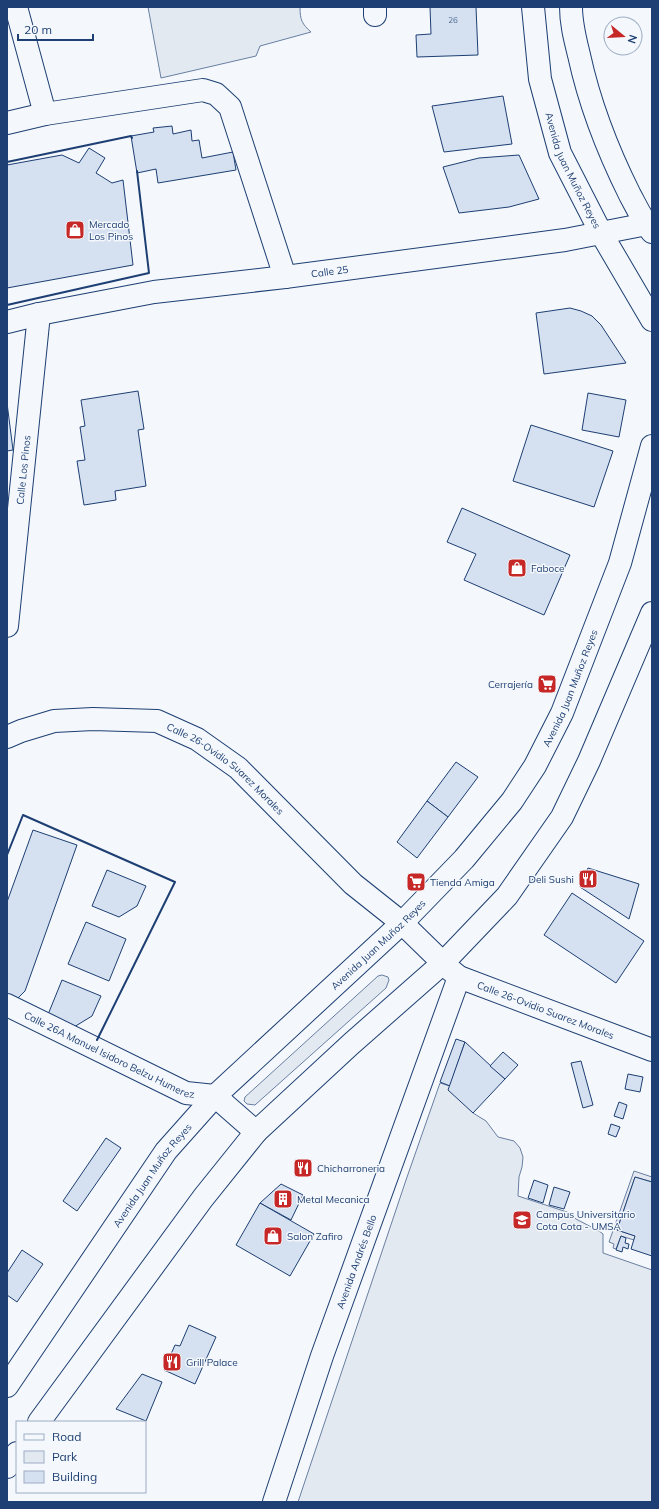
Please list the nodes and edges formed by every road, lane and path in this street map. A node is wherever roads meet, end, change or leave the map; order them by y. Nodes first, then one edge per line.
1 (16, 7) edge
2 (533, 7) edge
3 (571, 7) edge
4 (45, 114) junction
5 (7, 123) edge
6 (650, 226) edge
7 (601, 233) junction
8 (285, 277) junction
9 (39, 314) junction
10 (652, 320) edge
11 (7, 322) edge
12 (652, 446) edge
13 (652, 613) edge
14 (7, 626) edge
15 (7, 737) edge
16 (402, 923) junction
17 (451, 970) junction
18 (7, 1005) edge
19 (652, 1050) edge
20 (215, 1096) junction
21 (256, 1132) junction
22 (7, 1386) edge
23 (40, 1421) edge
24 (16, 1454) edge
25 (7, 1467) edge
26 (274, 1502) edge

1 - 4 street
2 - 7 street, Avenida Juan Muñoz Reyes
3 - 6 street
4 - 5 street
4 - 8 street
6 - 7 street, Calle 25
7 - 8 street, Calle 25
7 - 10 street, Avenida Juan Muñoz Reyes
8 - 9 street, Calle 25
9 - 11 street, Calle 25
9 - 14 street, Calle Los Pinos
12 - 16 street, Avenida Juan Muñoz Reyes
13 - 17 street
15 - 16 street, Calle 26-Ovidio Suarez Morales
16 - 17 street, Calle 26-Ovidio Suarez Morales
16 - 20 street, Avenida Juan Muñoz Reyes
17 - 19 street, Calle 26-Ovidio Suarez Morales
17 - 21 street
17 - 26 street, Avenida Andrés Bello
18 - 20 street, Calle 26A Manuel Isidoro Belzu Humerez
20 - 21 street
20 - 22 street, Avenida Juan Muñoz Reyes
21 - 23 street
24 - 25 street

